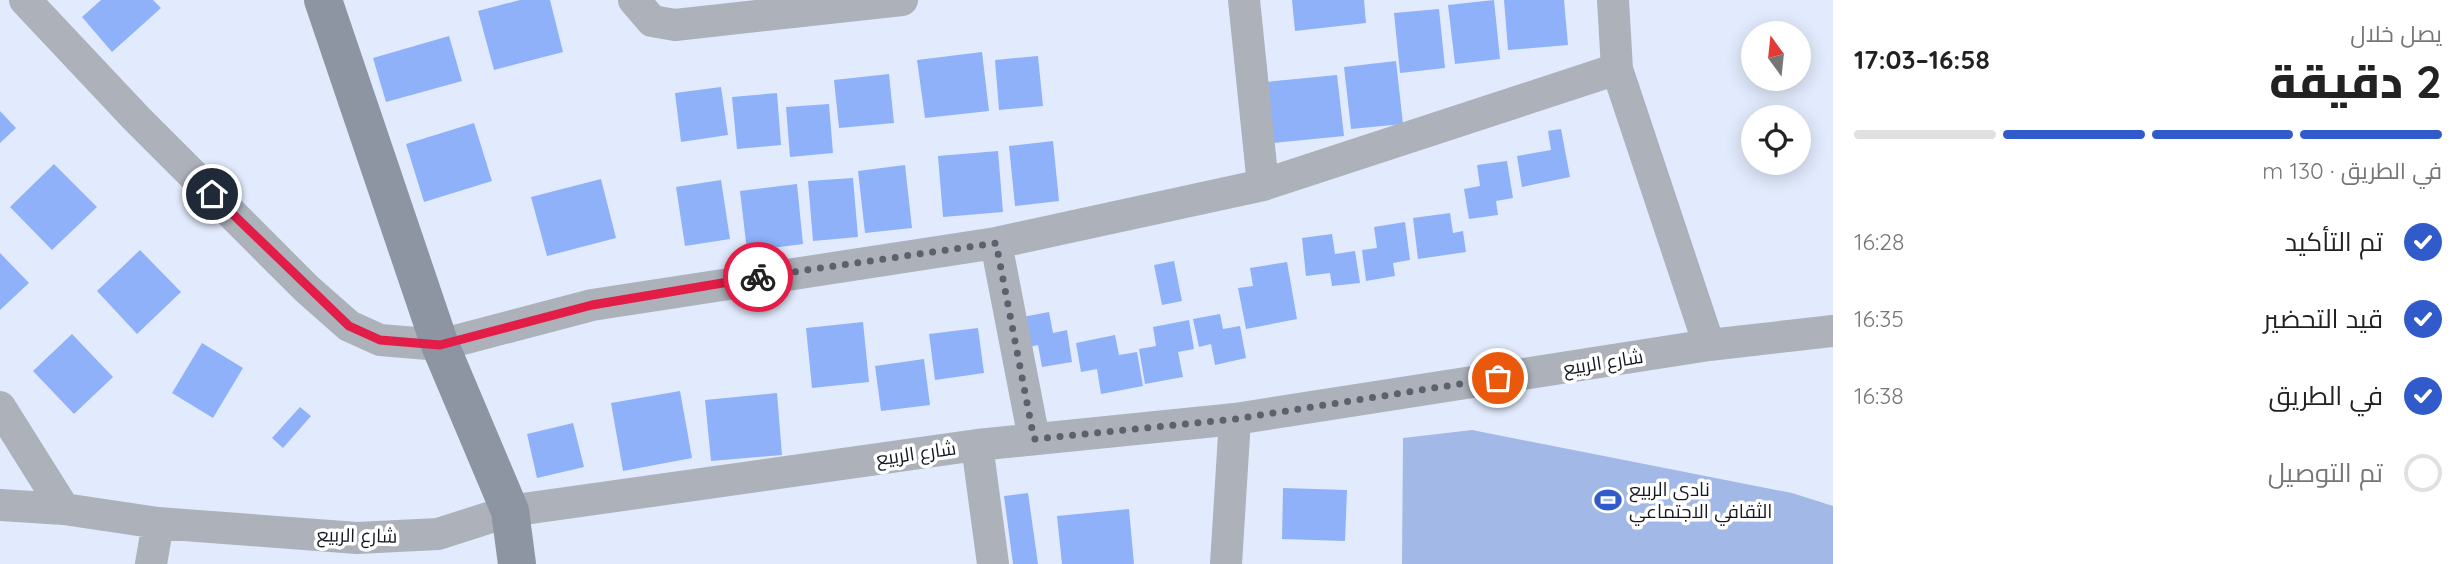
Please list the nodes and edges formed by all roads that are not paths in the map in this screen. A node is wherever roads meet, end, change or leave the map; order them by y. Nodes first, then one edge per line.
1 (25, 0) edge
2 (323, 0) edge
3 (634, 0) edge
4 (902, 0) edge
5 (1244, 0) edge
6 (1613, 0) edge
7 (1617, 69) junction
8 (1264, 185) junction
9 (996, 243) junction
10 (1833, 331) edge
11 (440, 345) junction
12 (1709, 345) junction
13 (0, 407) edge
14 (1235, 419) junction
15 (1034, 439) junction
16 (977, 444) junction
17 (0, 505) edge
18 (64, 509) junction
19 (510, 511) junction
20 (158, 523) junction
21 (151, 564) edge
22 (517, 564) edge
23 (993, 564) edge
24 (1226, 564) edge

1 - 11 street
2 - 11 main road
3 - 4 street
5 - 8 street
6 - 7 street
7 - 8 street
7 - 12 street
8 - 9 street
9 - 11 street
9 - 15 street
10 - 12 street, شارع الربيع
11 - 19 main road
12 - 14 street, شارع الربيع
13 - 18 street
14 - 15 street, شارع الربيع
14 - 24 street
15 - 16 street, شارع الربيع
16 - 19 street, شارع الربيع
16 - 23 street
17 - 18 street, شارع الربيع
18 - 20 street, شارع الربيع
19 - 20 street, شارع الربيع
19 - 22 main road
20 - 21 street

